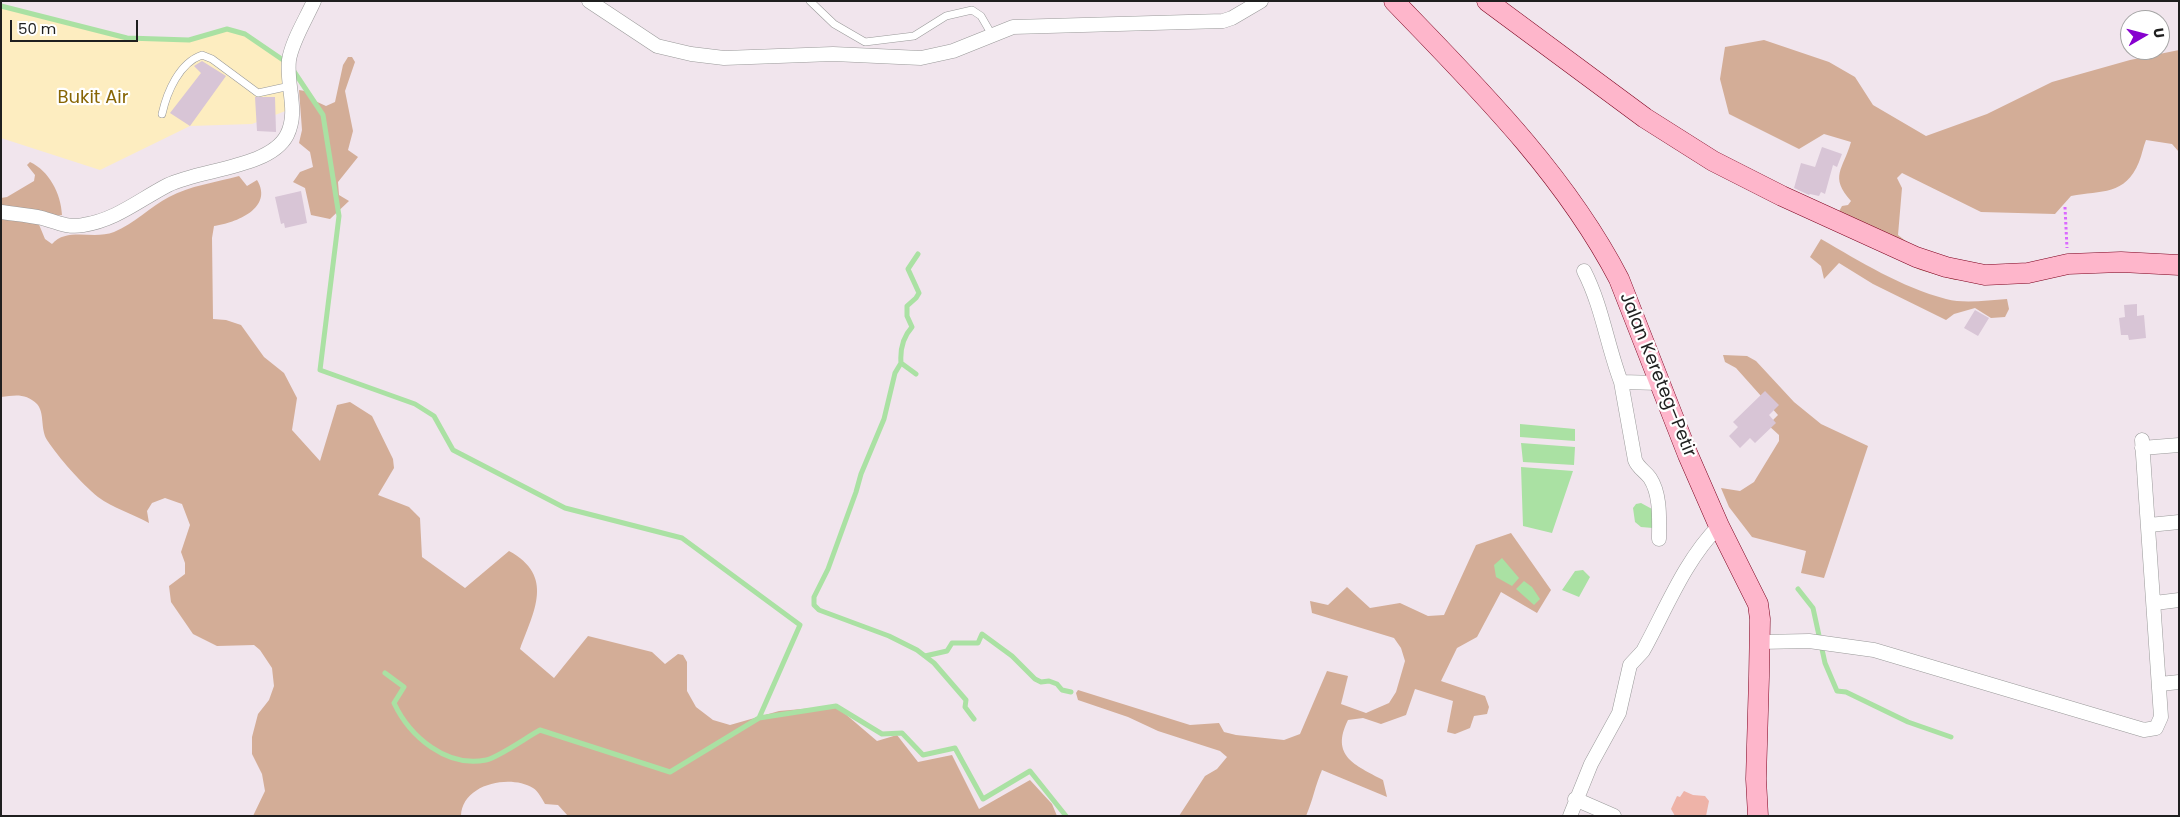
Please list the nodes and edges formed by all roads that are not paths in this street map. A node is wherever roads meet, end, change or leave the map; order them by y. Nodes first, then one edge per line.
1 (314, 1) edge
2 (589, 1) edge
3 (810, 1) edge
4 (1261, 1) edge
5 (1394, 1) edge
6 (1487, 1) edge
7 (992, 34) junction
8 (289, 75) junction
9 (162, 114) dead end
10 (1, 212) edge
11 (2179, 265) edge
12 (1584, 271) dead end
13 (1621, 382) junction
14 (1660, 383) junction
15 (2179, 445) edge
16 (2179, 522) edge
17 (2149, 525) junction
18 (1719, 526) junction
19 (1659, 539) dead end
20 (2179, 600) edge
21 (2155, 603) junction
22 (1760, 642) junction
23 (2179, 682) edge
24 (2160, 684) junction
25 (1575, 799) junction
26 (1570, 816) edge
27 (1614, 816) edge
28 (1758, 816) edge

1 - 8 street
2 - 7 street
3 - 7 lane
4 - 7 street
5 - 14 street, Jalan Kereteg–Petir
6 - 11 street
8 - 9 lane
8 - 10 street
12 - 13 street
13 - 14 street
13 - 19 street
14 - 18 street, Jalan Kereteg–Petir
15 - 17 street
16 - 17 street
17 - 21 street
18 - 22 street, Jalan Kereteg–Petir
18 - 25 street
20 - 21 street
21 - 24 street
22 - 24 street
22 - 28 street, Jalan Kereteg–Petir
23 - 24 street
25 - 26 street
25 - 27 street

